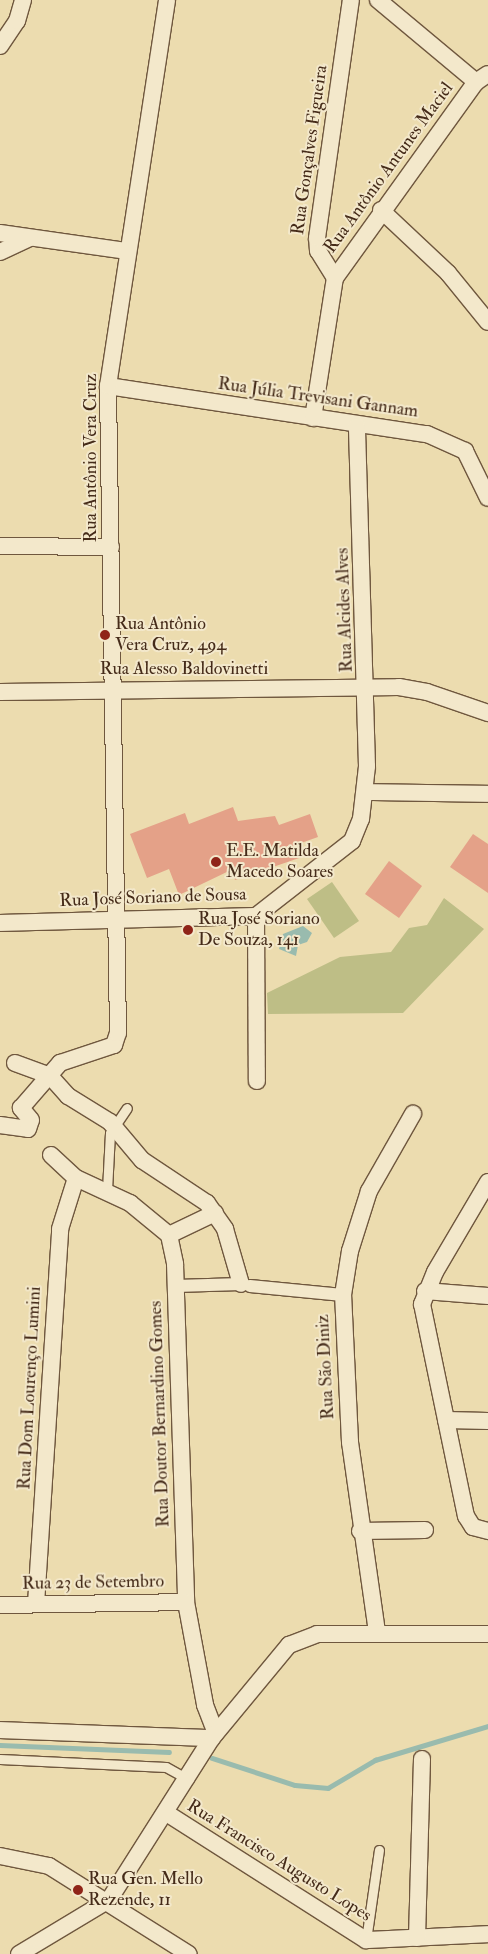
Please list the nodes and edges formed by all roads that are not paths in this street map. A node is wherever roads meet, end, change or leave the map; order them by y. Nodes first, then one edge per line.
1 (23, 0) edge
2 (167, 0) edge
3 (351, 0) edge
4 (378, 0) edge
5 (0, 46) edge
6 (482, 78) edge
7 (381, 210) junction
8 (0, 233) edge
9 (30, 238) junction
10 (126, 250) junction
11 (0, 252) edge
12 (335, 278) junction
13 (488, 322) edge
14 (108, 386) junction
15 (312, 418) junction
16 (357, 426) junction
17 (488, 498) edge
18 (0, 546) edge
19 (111, 547) junction
20 (368, 688) junction
21 (112, 690) junction
22 (0, 692) edge
23 (488, 713) edge
24 (365, 792) junction
25 (488, 794) edge
26 (256, 916) junction
27 (114, 921) junction
28 (0, 923) edge
29 (15, 1063) dead end
30 (50, 1076) junction
31 (257, 1081) dead end
32 (127, 1108) dead end
33 (413, 1114) dead end
34 (0, 1125) edge
35 (114, 1126) junction
36 (51, 1155) dead end
37 (76, 1178) junction
38 (488, 1182) edge
39 (107, 1190) junction
40 (215, 1213) junction
41 (168, 1235) junction
42 (246, 1285) junction
43 (176, 1286) junction
44 (425, 1291) junction
45 (343, 1295) junction
46 (488, 1296) edge
47 (446, 1420) junction
48 (488, 1421) edge
49 (425, 1530) dead end
50 (360, 1531) junction
51 (488, 1531) edge
52 (186, 1602) junction
53 (36, 1604) junction
54 (0, 1605) edge
55 (377, 1632) junction
56 (488, 1634) edge
57 (0, 1730) edge
58 (214, 1735) junction
59 (0, 1759) edge
60 (422, 1759) dead end
61 (190, 1780) junction
62 (168, 1814) junction
63 (379, 1850) dead end
64 (0, 1856) edge
65 (109, 1900) junction
66 (488, 1934) edge
67 (417, 1938) junction
68 (364, 1944) edge
69 (19, 1954) edge
70 (189, 1954) edge

1 - 5 street
2 - 10 street, Rua Antônio Vera Cruz
3 - 12 street, Rua Gonçalves Figueira
4 - 6 street, Rua Antônio Antunes Maciel
6 - 7 street, Rua Antônio Antunes Maciel
7 - 12 street, Rua Antônio Antunes Maciel
7 - 13 street
8 - 9 street
9 - 10 street
9 - 11 street
10 - 14 street, Rua Antônio Vera Cruz
12 - 15 street
14 - 15 street, Rua Júlia Trevisani Gannam
14 - 19 street, Rua Antônio Vera Cruz
15 - 16 street, Rua Júlia Trevisani Gannam
16 - 17 street, Rua Júlia Trevisani Gannam
16 - 20 street, Rua Alcides Alves
18 - 19 street
19 - 21 street, Rua Antônio Vera Cruz
20 - 21 street, Rua Alesso Baldovinetti
20 - 23 street, Rua Alesso Baldovinetti
20 - 24 street, Rua Alcides Alves
21 - 22 street, Rua Alesso Baldovinetti
21 - 27 street, Rua Antônio Vera Cruz
24 - 25 street
24 - 26 street, Rua José Soriano de Sousa
26 - 27 street, Rua José Soriano de Sousa
26 - 31 street
27 - 28 street, Rua José Soriano de Sousa
27 - 30 street, Rua Antônio Vera Cruz
29 - 30 street
30 - 34 street
30 - 35 street
32 - 35 lane
33 - 45 street, Rua São Diniz
35 - 39 lane
35 - 40 street
36 - 37 street
37 - 39 street
37 - 53 street, Rua Dom Lourenço Lumini
38 - 44 street
39 - 41 street
40 - 41 street
40 - 42 street
41 - 43 street, Rua Doutor Bernardino Gomes
42 - 43 street
42 - 45 street
43 - 52 street, Rua Doutor Bernardino Gomes
44 - 46 street
44 - 47 street
45 - 50 street, Rua São Diniz
47 - 48 street
47 - 51 street
49 - 50 street
50 - 55 street, Rua São Diniz
52 - 53 street, Rua 23 de Setembro
52 - 58 street, Rua Doutor Bernardino Gomes
53 - 54 street, Rua 23 de Setembro
55 - 56 street
55 - 58 street
57 - 58 street
58 - 61 street
59 - 61 lane
60 - 67 street
61 - 62 street
62 - 65 street
62 - 68 street, Rua Francisco Augusto Lopes
63 - 68 lane
64 - 65 street
65 - 69 street
65 - 70 street
66 - 67 street, Rua Francisco Augusto Lopes
67 - 68 street, Rua Francisco Augusto Lopes

